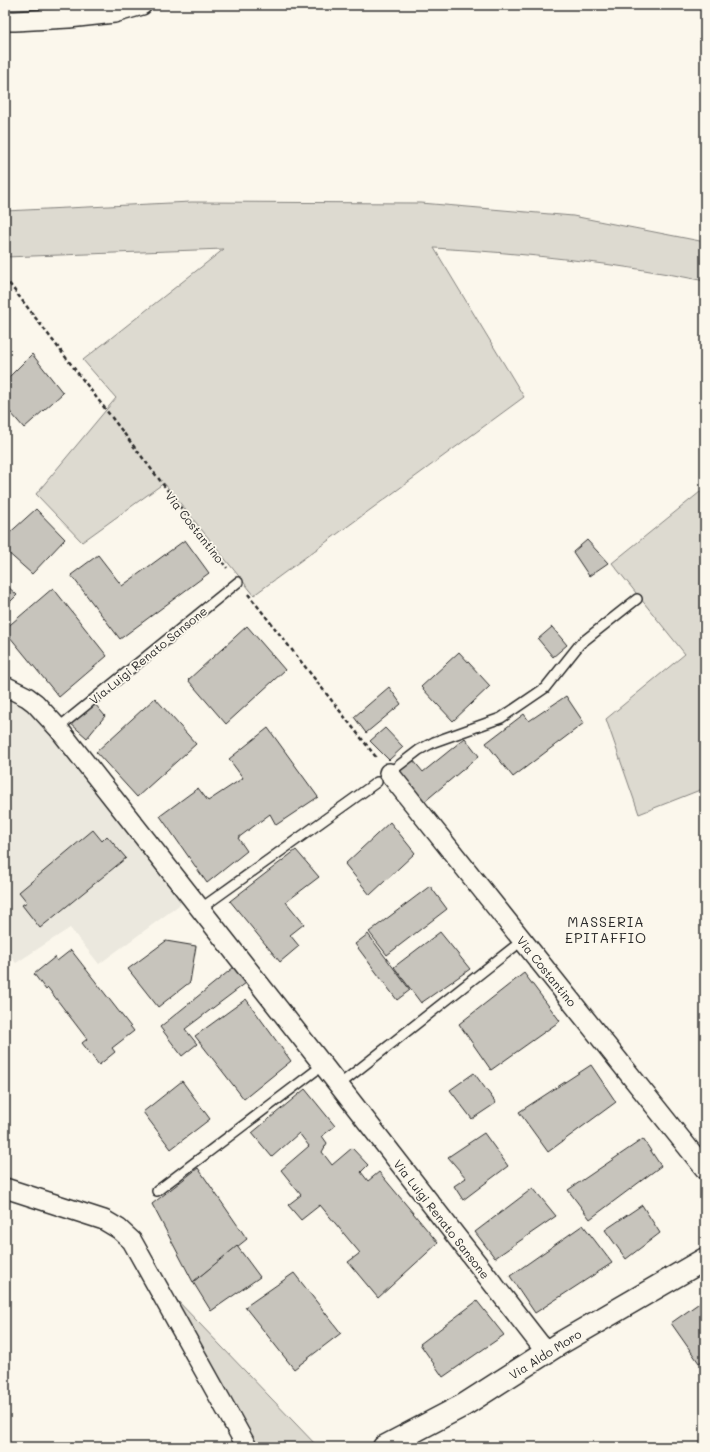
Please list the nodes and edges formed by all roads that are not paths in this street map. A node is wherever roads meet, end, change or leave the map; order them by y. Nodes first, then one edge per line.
1 (142, 5) edge
2 (5, 21) edge
3 (238, 582) road end
4 (637, 599) dead end
5 (5, 686) edge
6 (58, 728) junction
7 (383, 778) junction
8 (200, 909) junction
9 (514, 947) dead end
10 (323, 1065) junction
11 (339, 1085) junction
12 (705, 1169) edge
13 (5, 1188) edge
14 (157, 1191) dead end
15 (705, 1259) edge
16 (546, 1352) junction
17 (247, 1447) edge
18 (384, 1447) edge

1 - 2 street
3 - 6 lane, Via Luigi Renato Sansone
4 - 7 lane
5 - 6 street, Via Luigi Renato Sansone
6 - 8 street, Via Luigi Renato Sansone
7 - 8 lane
7 - 12 street, Via Costantino
8 - 10 street, Via Luigi Renato Sansone
9 - 11 lane
10 - 11 street, Via Luigi Renato Sansone
10 - 14 lane
11 - 16 street, Via Luigi Renato Sansone
13 - 17 street
15 - 16 street, Via Aldo Moro
16 - 18 street, Via Aldo Moro

